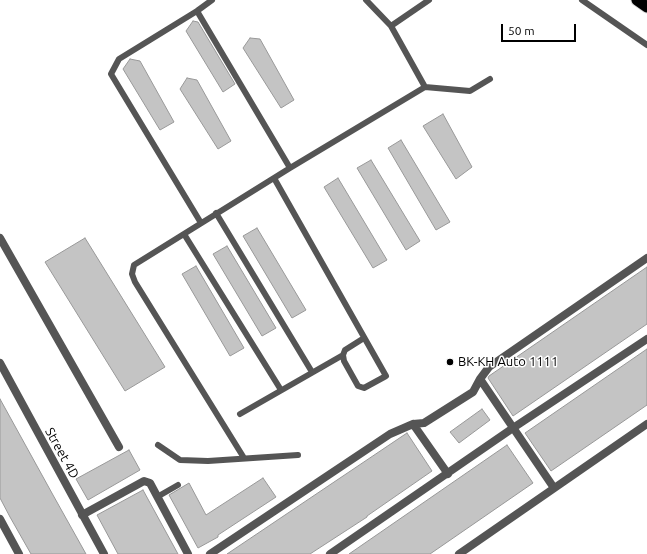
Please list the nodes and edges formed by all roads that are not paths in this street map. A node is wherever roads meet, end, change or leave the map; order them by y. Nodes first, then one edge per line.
1 (212, 0) edge
2 (366, 0) edge
3 (429, 0) edge
4 (582, 0) edge
5 (637, 0) edge
6 (647, 7) edge
7 (198, 11) junction
8 (391, 26) junction
9 (647, 45) edge
10 (490, 79) dead end
11 (425, 87) junction
12 (290, 168) junction
13 (274, 178) junction
14 (216, 213) junction
15 (201, 223) junction
16 (184, 234) junction
17 (0, 238) edge
18 (647, 258) edge
19 (364, 338) junction
20 (647, 339) edge
21 (342, 355) junction
22 (0, 363) edge
23 (312, 372) junction
24 (3, 375) edge
25 (480, 379) junction
26 (281, 390) junction
27 (240, 414) dead end
28 (413, 424) junction
29 (647, 424) edge
30 (513, 428) junction
31 (158, 445) dead end
32 (119, 447) dead end
33 (298, 455) dead end
34 (244, 458) junction
35 (448, 474) junction
36 (178, 485) dead end
37 (554, 488) junction
38 (157, 496) junction
39 (82, 515) junction
40 (0, 519) edge
41 (19, 554) edge
42 (104, 554) edge
43 (188, 554) edge
44 (210, 554) edge
45 (330, 554) edge
46 (459, 554) edge

1 - 7 lane
2 - 8 lane
3 - 8 lane
4 - 9 lane
5 - 6 highway
7 - 12 lane
7 - 15 lane
8 - 11 lane
10 - 11 lane
11 - 12 lane
12 - 13 lane
13 - 14 lane
13 - 19 lane
14 - 15 lane
14 - 23 lane
15 - 16 lane
16 - 26 lane
16 - 34 lane
17 - 32 street
18 - 25 street
19 - 21 lane
19 - 21 lane
20 - 30 street
21 - 23 lane
22 - 24 street, Street 4D
23 - 26 lane
24 - 39 street, Street 4D
25 - 28 street
25 - 30 street
26 - 27 lane
28 - 35 street
28 - 44 street
29 - 37 street
30 - 35 street
30 - 37 street
31 - 34 lane
33 - 34 lane
35 - 45 street
36 - 38 lane
37 - 46 street
38 - 39 street
38 - 43 street
39 - 42 street, Street 4D
40 - 41 street

